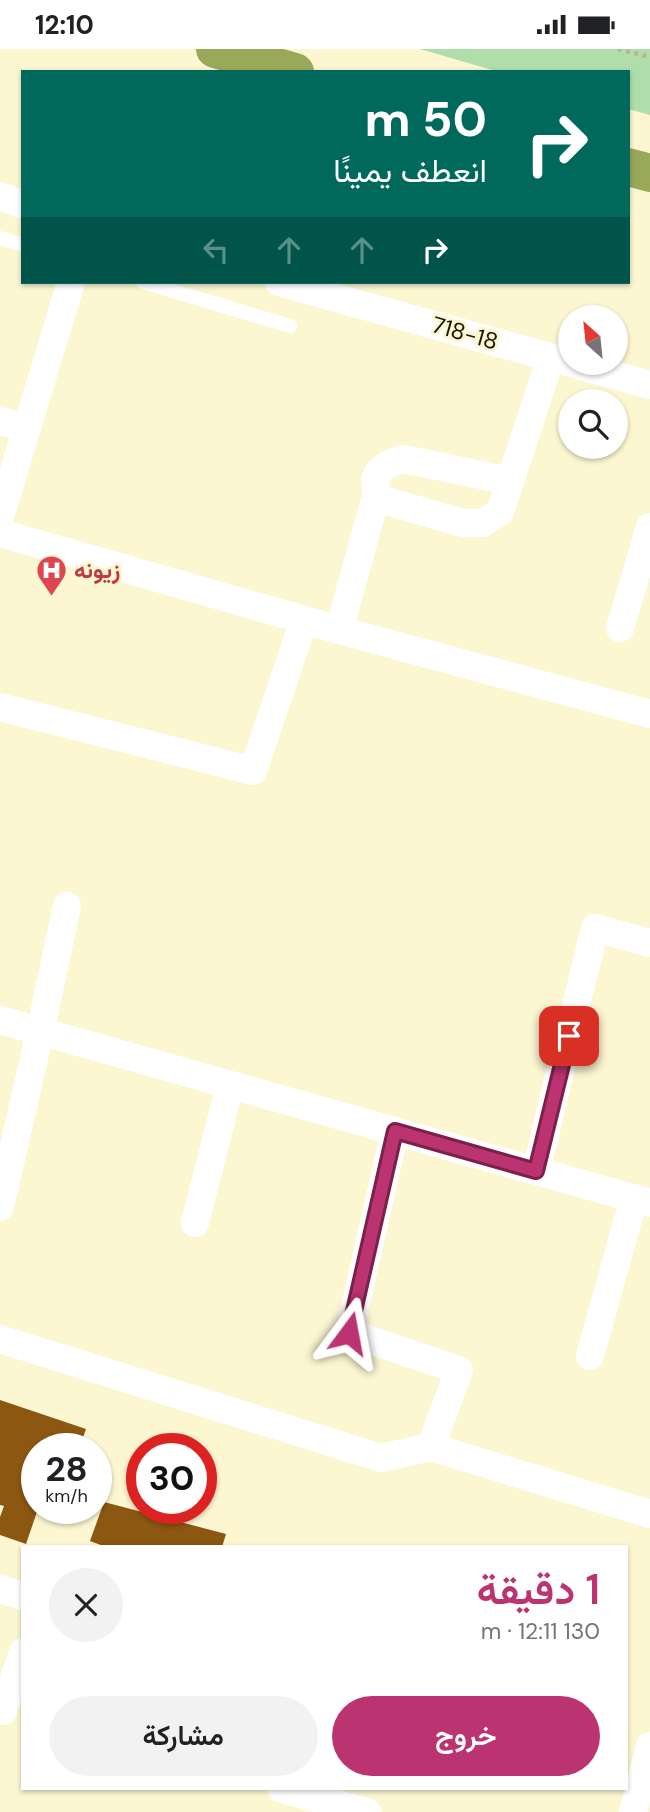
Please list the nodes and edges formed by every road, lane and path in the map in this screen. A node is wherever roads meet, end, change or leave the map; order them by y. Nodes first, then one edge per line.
1 (215, 49) edge
2 (618, 49) edge
3 (650, 57) edge
4 (288, 70) edge
5 (630, 168) edge
6 (650, 173) edge
7 (0, 197) edge
8 (21, 204) edge
9 (0, 238) edge
10 (21, 244) edge
11 (70, 284) edge
12 (150, 284) edge
13 (286, 284) edge
14 (290, 326) dead end
15 (551, 358) junction
16 (650, 385) edge
17 (13, 424) edge
18 (510, 481) junction
19 (377, 493) junction
20 (0, 517) edge
21 (650, 527) edge
22 (0, 533) edge
23 (304, 620) junction
24 (620, 628) dead end
25 (339, 630) junction
26 (0, 707) edge
27 (650, 714) edge
28 (67, 907) dead end
29 (650, 943) edge
30 (0, 1020) edge
31 (40, 1032) junction
32 (230, 1085) junction
33 (395, 1131) junction
34 (536, 1171) junction
35 (642, 1201) edge
36 (0, 1206) edge
37 (195, 1223) dead end
38 (0, 1339) edge
39 (590, 1356) dead end
40 (431, 1447) junction
41 (650, 1514) edge
42 (0, 1589) edge
43 (21, 1595) edge
44 (21, 1661) edge
45 (9, 1713) edge
46 (650, 1746) edge
47 (290, 1798) edge
48 (367, 1812) edge
49 (633, 1812) edge

1 - 4 highway
2 - 3 path
5 - 6 highway
7 - 8 street
9 - 10 lane
11 - 17 street
12 - 14 lane
13 - 15 street, 718-18
15 - 16 street, 718-18
15 - 18 street
17 - 20 street
18 - 19 street
18 - 19 street
19 - 25 street
21 - 24 street
22 - 23 street
23 - 25 street
23 - 26 street
25 - 27 street
28 - 31 street
29 - 34 street
30 - 31 street
31 - 32 street
31 - 36 street
32 - 33 street
32 - 37 street
33 - 34 street
33 - 40 street
34 - 35 street
35 - 39 street
38 - 40 street
40 - 41 street
42 - 43 street
44 - 45 street
46 - 49 street
47 - 48 street

